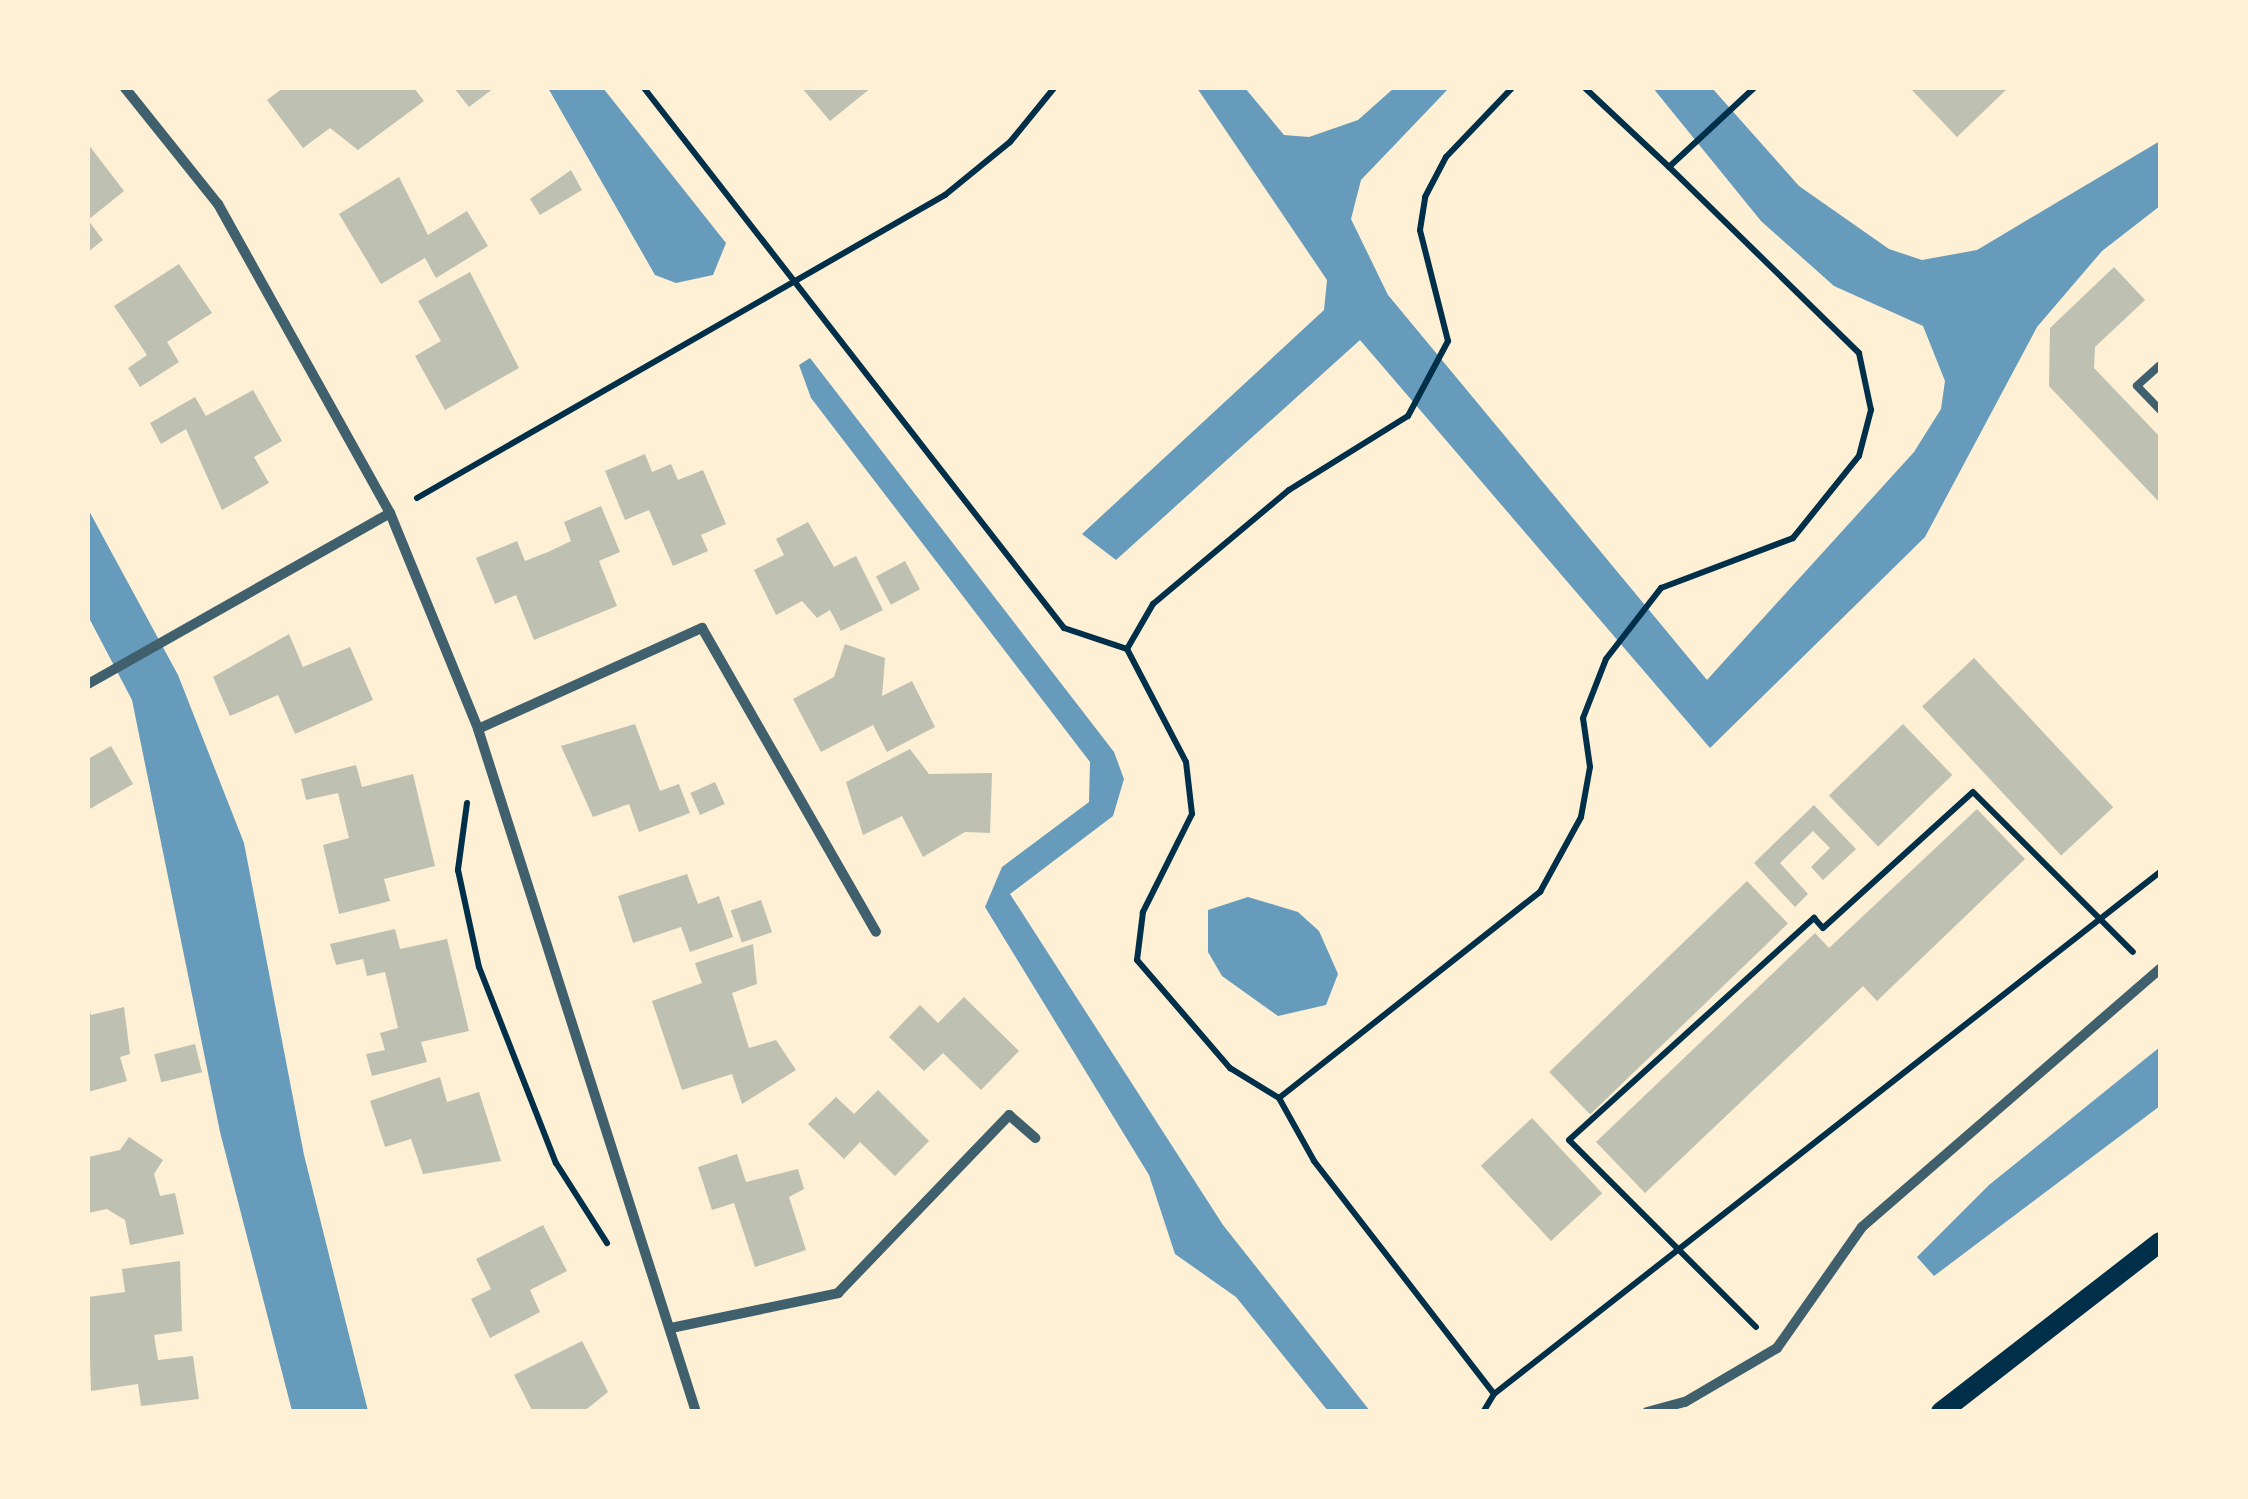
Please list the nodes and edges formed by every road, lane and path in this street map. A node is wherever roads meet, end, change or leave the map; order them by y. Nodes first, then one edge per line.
1 (125, 88) edge
2 (644, 88) edge
3 (1054, 88) edge
4 (1512, 88) edge
5 (1585, 88) edge
6 (1753, 88) edge
7 (1669, 167) junction
8 (795, 284) junction
9 (2160, 365) edge
10 (2160, 410) edge
11 (390, 514) junction
12 (1127, 649) junction
13 (88, 684) edge
14 (478, 730) junction
15 (2160, 872) edge
16 (2103, 922) junction
17 (876, 932) dead end
18 (2158, 972) edge
19 (1279, 1098) junction
20 (1035, 1138) dead end
21 (2160, 1242) edge
22 (610, 1248) dead end
23 (1680, 1250) junction
24 (671, 1328) junction
25 (1777, 1348) junction
26 (1494, 1394) junction
27 (696, 1412) edge
28 (1483, 1412) edge
29 (1647, 1412) edge
30 (1941, 1412) edge

1 - 11 street
2 - 8 path
3 - 8 path
4 - 12 path
5 - 7 path
6 - 7 path
7 - 19 path
8 - 11 path
8 - 12 path
9 - 10 lane
11 - 13 street
11 - 14 street
12 - 19 path
14 - 17 street
14 - 22 path
14 - 24 street
15 - 16 path
16 - 18 path
16 - 23 path
16 - 23 path
18 - 25 street
19 - 26 path
20 - 24 street
21 - 30 main road
23 - 25 path
23 - 26 path
24 - 27 street
25 - 29 street
26 - 28 path

